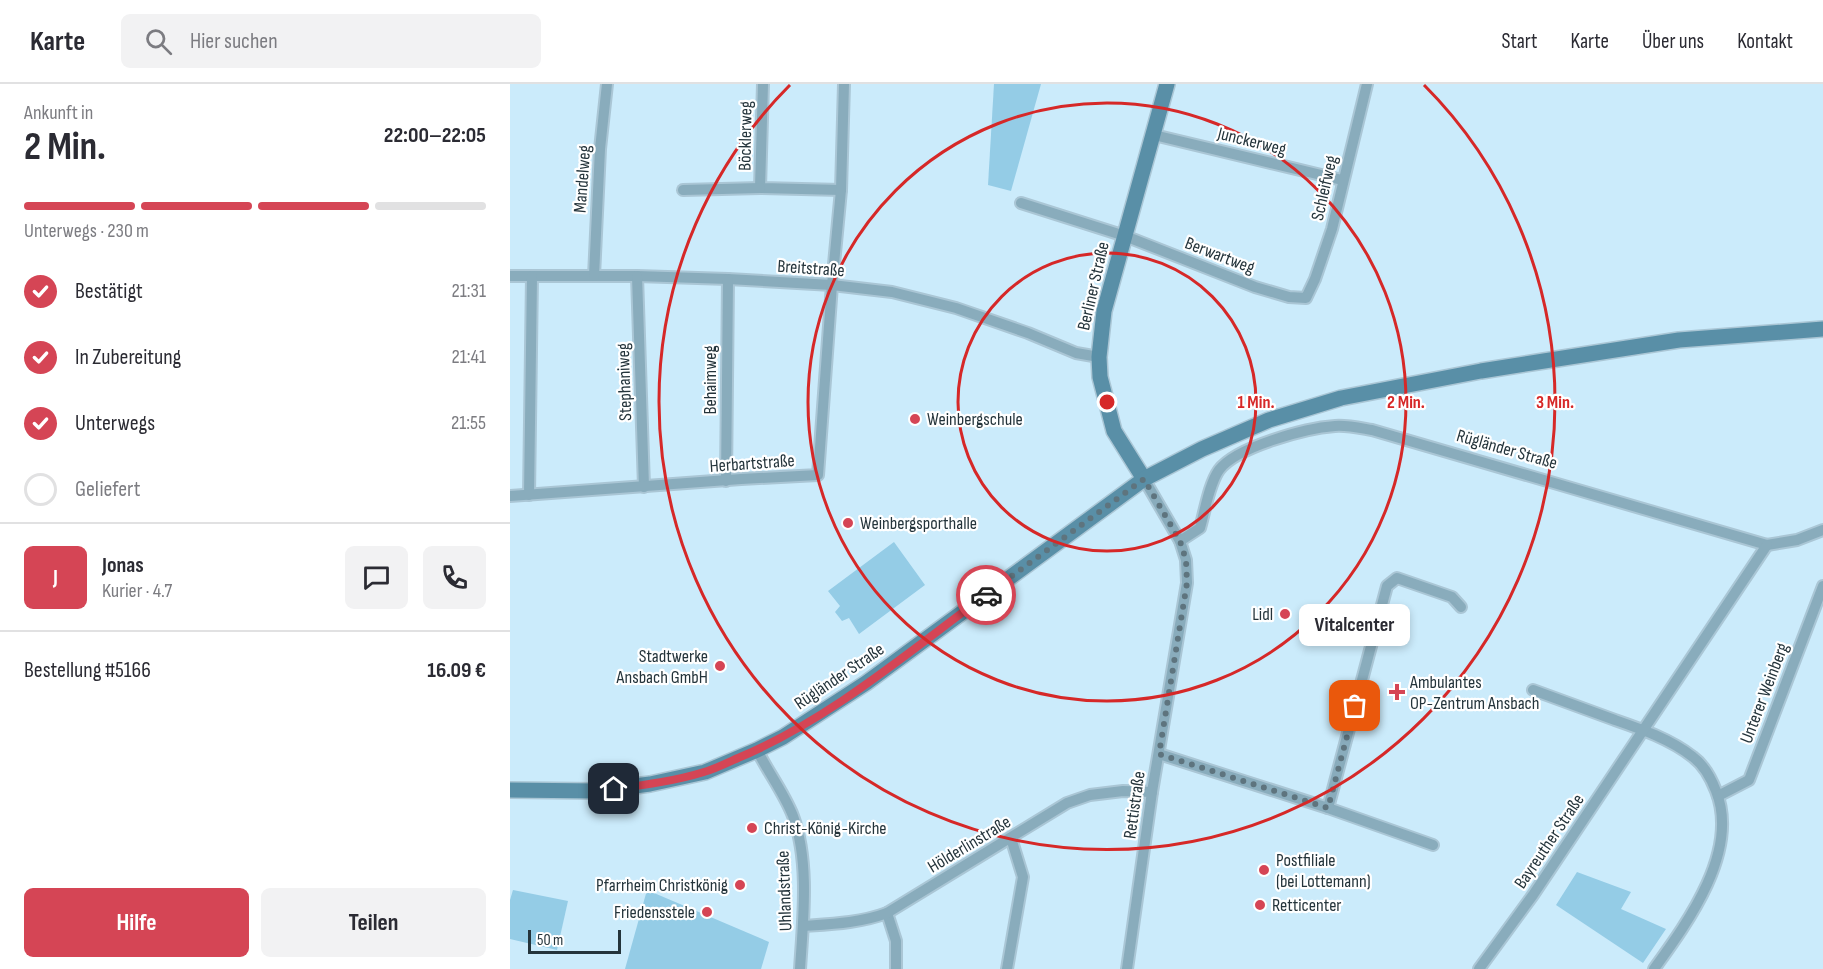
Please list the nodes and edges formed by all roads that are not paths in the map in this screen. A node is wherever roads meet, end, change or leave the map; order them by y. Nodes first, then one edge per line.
1 (606, 84) edge
2 (763, 84) edge
3 (844, 84) edge
4 (1167, 84) edge
5 (1367, 84) edge
6 (1154, 135) junction
7 (1342, 180) junction
8 (760, 188) junction
9 (683, 190) dead end
10 (841, 190) junction
11 (1021, 202) dead end
12 (1125, 236) junction
13 (510, 276) edge
14 (532, 276) junction
15 (594, 276) junction
16 (636, 276) junction
17 (728, 279) junction
18 (832, 285) junction
19 (1306, 298) joint
20 (1823, 329) edge
21 (1099, 357) junction
22 (1144, 479) junction
23 (726, 481) junction
24 (644, 487) junction
25 (529, 495) junction
26 (510, 496) edge
27 (1823, 530) edge
28 (1180, 541) junction
29 (1767, 545) junction
30 (1823, 586) edge
31 (1461, 607) dead end
32 (1533, 690) dead end
33 (1643, 730) junction
34 (757, 750) junction
35 (1159, 754) junction
36 (510, 790) edge
37 (1152, 792) junction
38 (1718, 796) junction
39 (1328, 808) junction
40 (1011, 838) junction
41 (1433, 845) dead end
42 (887, 913) junction
43 (803, 926) junction
44 (800, 969) edge
45 (896, 969) edge
46 (1007, 969) edge
47 (1127, 969) edge
48 (1479, 969) edge
49 (1654, 969) edge

1 - 15 street, Mandelweg
2 - 8 street, Böcklerweg
3 - 10 street, Herbartstraße
4 - 6 main road, Berliner Straße
5 - 7 street, Schleifweg
6 - 7 street, Junckerweg
6 - 12 main road, Berliner Straße
7 - 19 street, Schleifweg
8 - 9 street, Böcklerweg
8 - 10 street, Böcklerweg
10 - 18 street, Herbartstraße
11 - 12 street, Berliner Straße
12 - 19 street, Berwartweg
12 - 21 main road, Berliner Straße
13 - 14 street, Breitstraße
14 - 15 street, Breitstraße
14 - 25 street
15 - 16 street, Breitstraße
16 - 17 street, Breitstraße
16 - 24 street, Stephaniweg
17 - 18 street, Breitstraße
17 - 23 street, Behaimweg
18 - 21 street, Breitstraße
18 - 23 street, Herbartstraße
20 - 22 main road, Rügländer Straße
21 - 22 main road, Berliner Straße
22 - 28 street, Rettistraße
22 - 34 main road, Rügländer Straße
23 - 24 street, Herbartstraße
24 - 25 street, Herbartstraße
25 - 26 street, Herbartstraße
27 - 29 street
28 - 29 street, Rügländer Straße
28 - 35 street, Rettistraße
29 - 33 street, Bayreuther Straße
30 - 38 street, Unterer Weinberg
31 - 39 street
32 - 33 street
33 - 38 street
33 - 48 street, Bayreuther Straße
34 - 36 main road, Rügländer Straße
34 - 43 street, Uhlandstraße
35 - 37 street, Rettistraße
35 - 39 street
37 - 40 street, Hölderlinstraße
37 - 47 street, Rettistraße
38 - 49 street
39 - 41 street
40 - 42 street, Hölderlinstraße
40 - 46 street
42 - 43 street, Hölderlinstraße
42 - 45 street
43 - 44 street, Uhlandstraße

